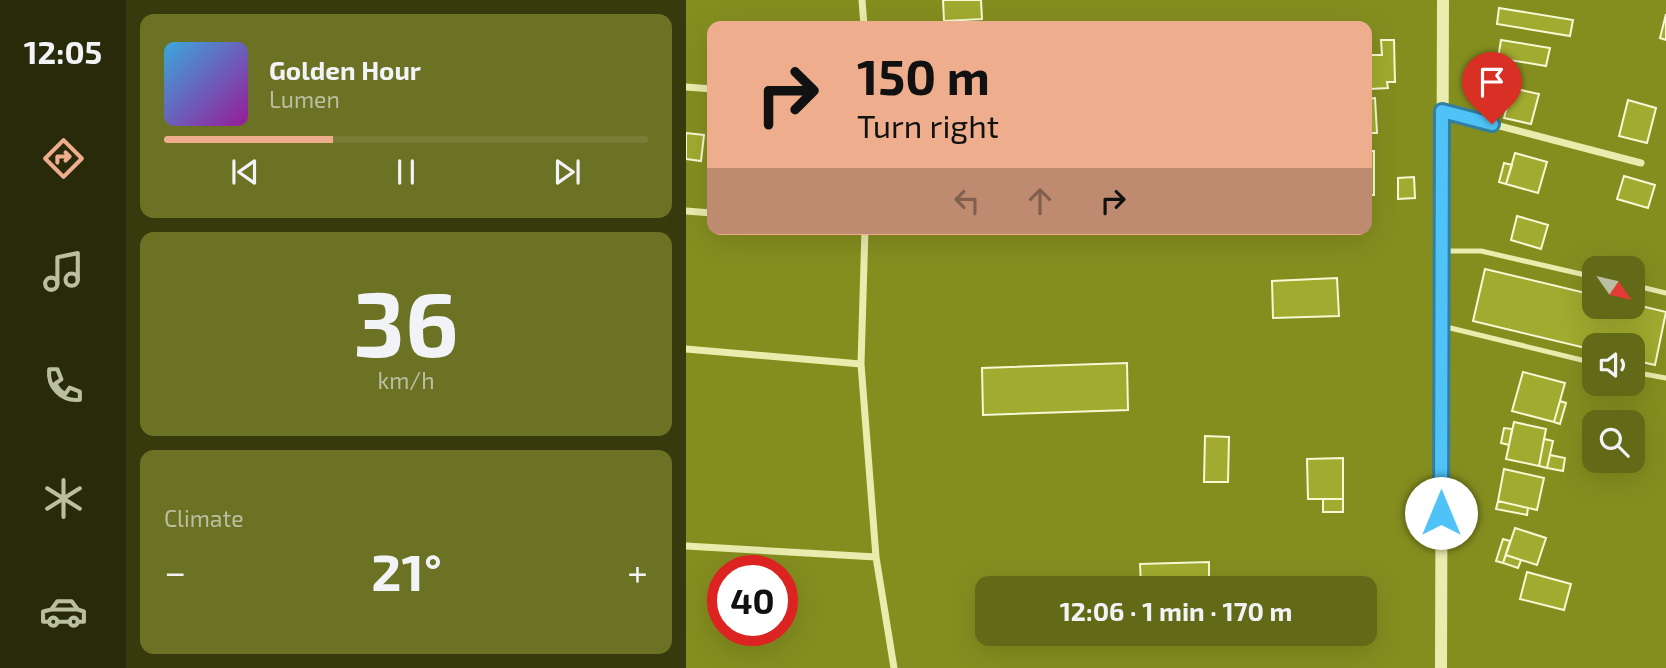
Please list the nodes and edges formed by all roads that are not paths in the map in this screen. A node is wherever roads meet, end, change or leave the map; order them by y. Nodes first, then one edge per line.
1 (862, 0) edge
2 (1443, 0) edge
3 (864, 21) edge
4 (686, 87) edge
5 (707, 89) edge
6 (1442, 111) junction
7 (1641, 163) dead end
8 (686, 211) edge
9 (707, 213) edge
10 (865, 235) edge
11 (1442, 251) junction
12 (1582, 273) edge
13 (1645, 288) edge
14 (1666, 293) edge
15 (1442, 326) junction
16 (686, 349) edge
17 (1582, 360) edge
18 (861, 364) junction
19 (1645, 375) edge
20 (1666, 379) edge
21 (686, 546) edge
22 (876, 557) junction
23 (894, 668) edge
24 (1441, 668) edge

1 - 3 street
2 - 6 street
4 - 5 street
6 - 7 street
6 - 11 street
8 - 9 street
10 - 18 street
11 - 12 lane
11 - 15 street
13 - 14 lane
15 - 17 lane
15 - 24 street
16 - 18 street
18 - 22 street
19 - 20 lane
21 - 22 street
22 - 23 street

